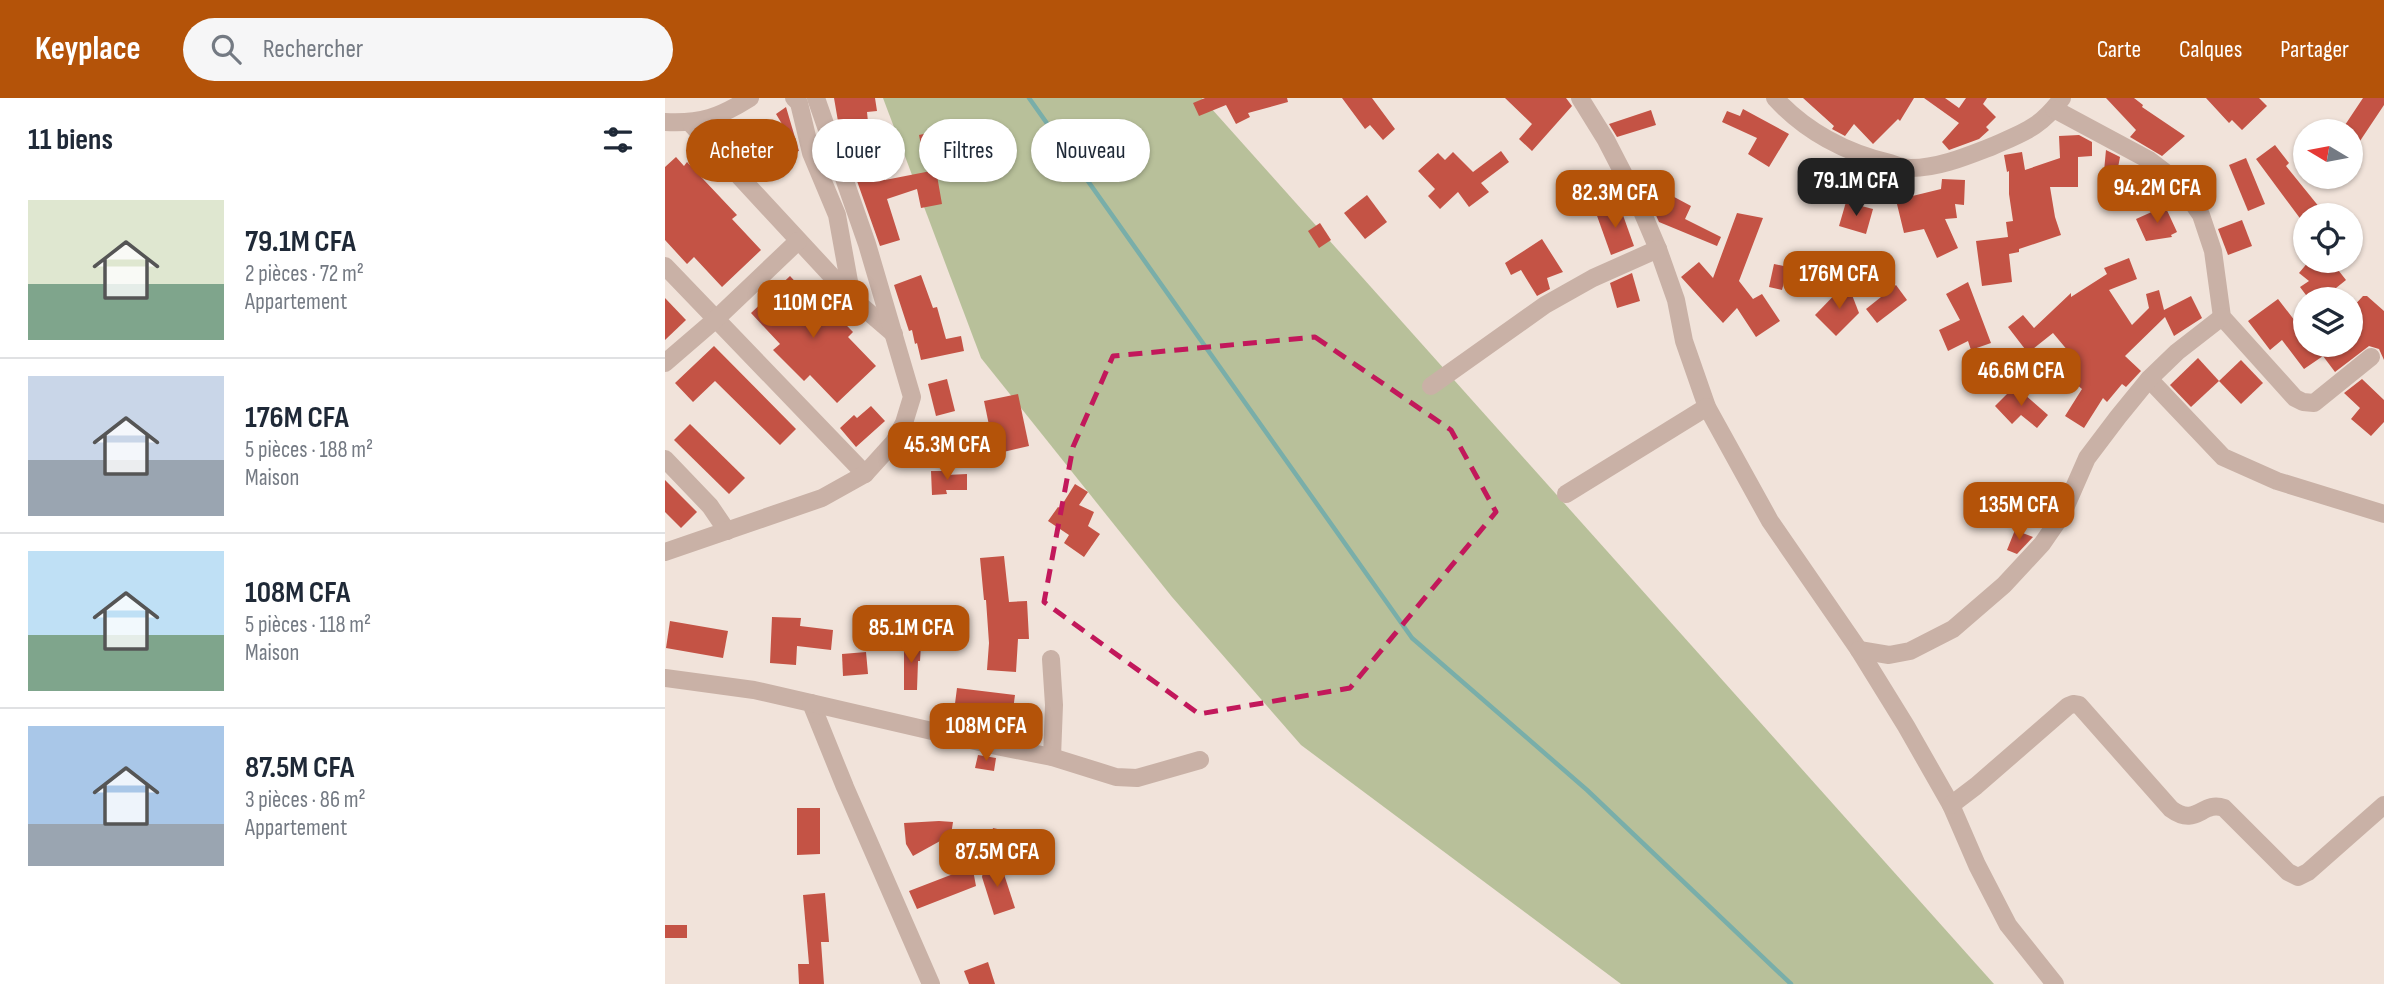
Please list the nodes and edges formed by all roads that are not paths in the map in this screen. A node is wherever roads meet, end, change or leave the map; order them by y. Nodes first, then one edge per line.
1 (750, 98) edge
2 (794, 98) edge
3 (816, 98) edge
4 (1580, 98) edge
5 (1775, 98) edge
6 (2058, 104) edge
7 (707, 119) edge
8 (665, 122) edge
9 (686, 124) edge
10 (744, 182) edge
11 (798, 240) junction
12 (1658, 248) junction
13 (665, 266) edge
14 (852, 298) junction
15 (2222, 317) junction
16 (716, 319) junction
17 (894, 334) junction
18 (2371, 357) dead end
19 (665, 363) edge
20 (2149, 379) junction
21 (1431, 386) dead end
22 (1707, 407) junction
23 (665, 459) edge
24 (865, 474) junction
25 (1566, 494) dead end
26 (2384, 514) edge
27 (727, 531) junction
28 (665, 552) edge
29 (1859, 650) junction
30 (1051, 659) dead end
31 (665, 678) edge
32 (811, 703) junction
33 (1052, 757) junction
34 (1199, 760) dead end
35 (1951, 805) junction
36 (2384, 805) edge
37 (932, 984) edge
38 (2055, 984) edge

1 - 7 street
2 - 14 street
3 - 17 street
4 - 12 street
5 - 6 street
6 - 15 street
8 - 9 street
10 - 11 street
11 - 14 street
11 - 16 street
12 - 21 street
12 - 22 street
13 - 16 street
14 - 17 street
15 - 18 street
15 - 20 street
16 - 19 street
16 - 24 street
17 - 24 street
20 - 26 street
20 - 29 street
22 - 25 street
22 - 29 street
23 - 27 street
24 - 27 street
27 - 28 street
29 - 35 street
30 - 33 street
31 - 32 street
32 - 33 street
32 - 37 street
33 - 34 street
35 - 36 street
35 - 38 street

